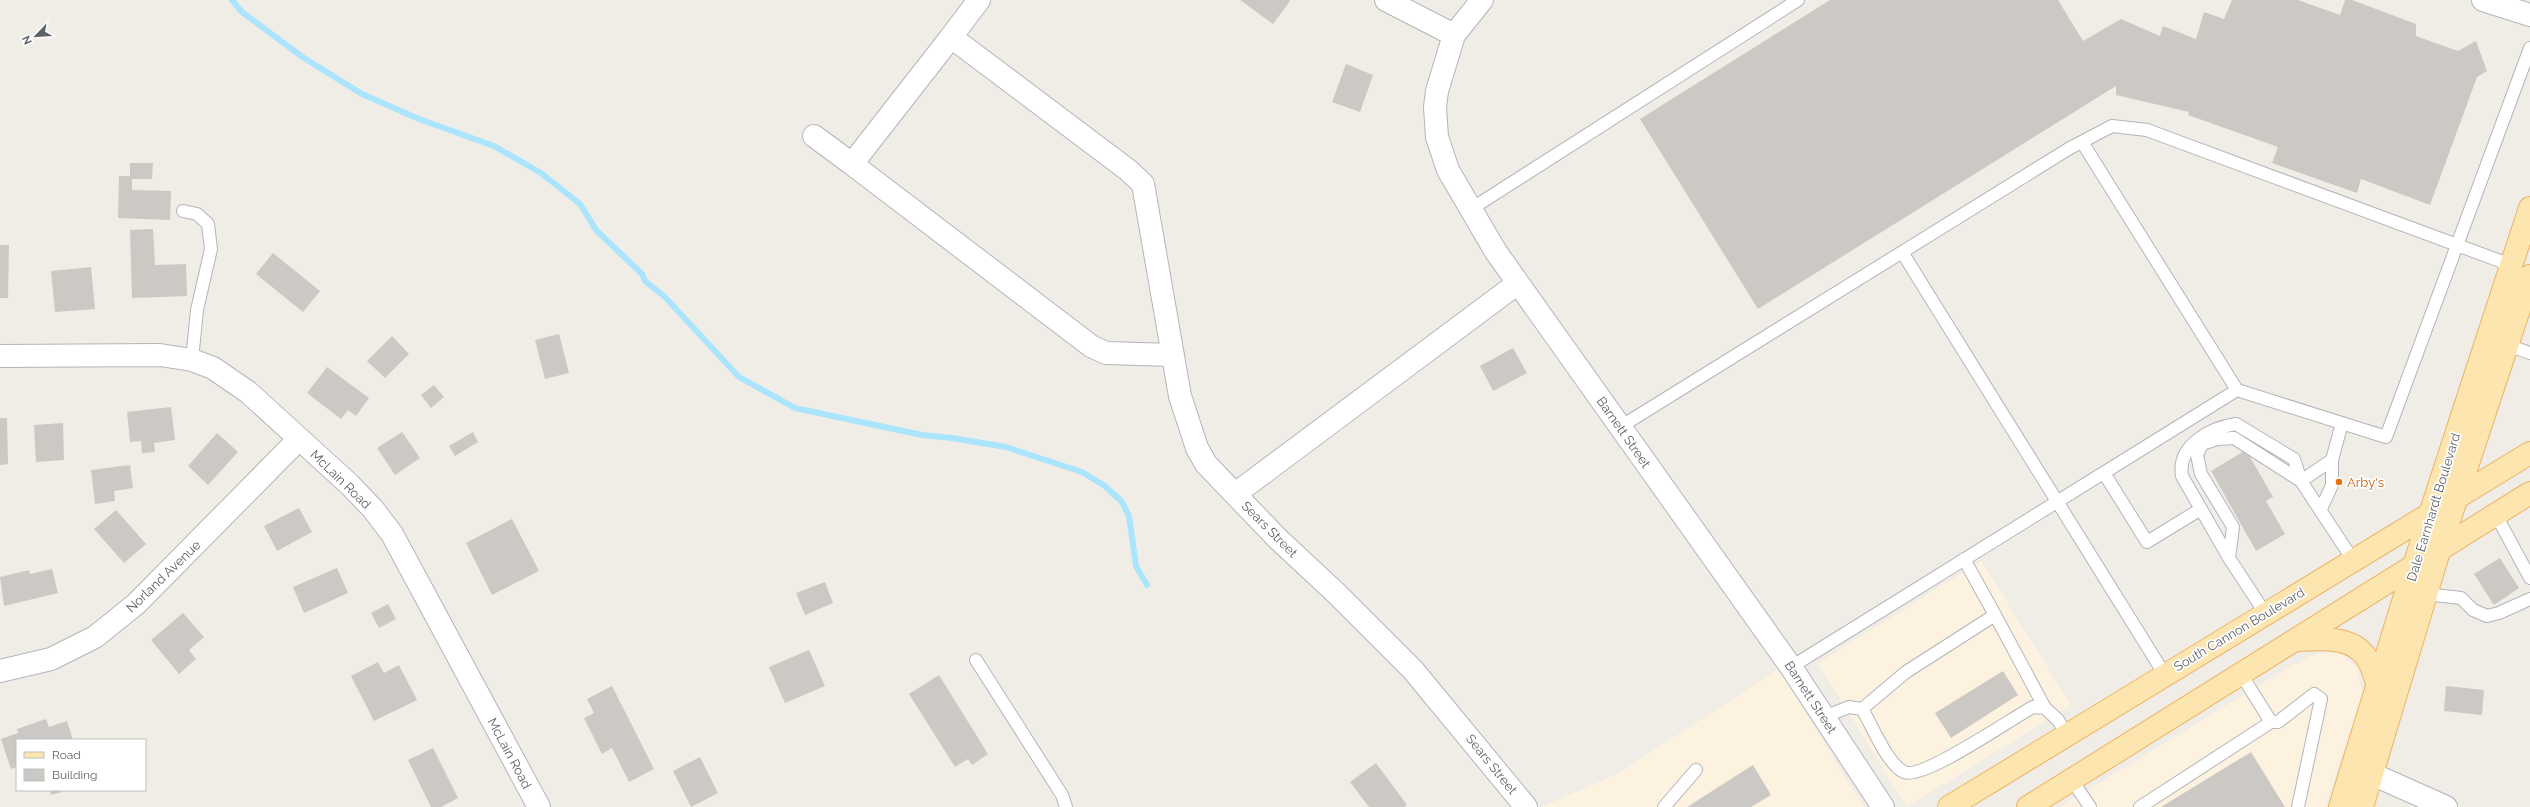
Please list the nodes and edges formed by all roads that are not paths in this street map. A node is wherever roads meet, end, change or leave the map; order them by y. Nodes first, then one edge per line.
1 (980, 0) edge
2 (1386, 0) edge
3 (1482, 0) edge
4 (1798, 0) edge
5 (2483, 0) edge
6 (2530, 15) edge
7 (1454, 35) junction
8 (951, 37) junction
9 (2530, 48) edge
10 (814, 136) dead end
11 (2082, 142) junction
12 (852, 164) junction
13 (2530, 208) edge
14 (1470, 209) junction
15 (183, 211) dead end
16 (2456, 245) junction
17 (1902, 252) junction
18 (2511, 264) junction
19 (2530, 276) edge
20 (1518, 283) junction
21 (2507, 345) junction
22 (2530, 354) edge
23 (1174, 355) junction
24 (0, 356) edge
25 (192, 360) junction
26 (2237, 390) junction
27 (2342, 424) junction
28 (1620, 427) junction
29 (299, 439) junction
30 (2530, 453) edge
31 (2332, 460) junction
32 (2104, 473) junction
33 (2302, 481) junction
34 (2530, 493) edge
35 (1235, 494) junction
36 (2458, 497) junction
37 (2056, 502) junction
38 (2201, 509) junction
39 (2322, 509) junction
40 (2430, 514) junction
41 (2496, 515) junction
42 (2439, 551) junction
43 (2229, 558) junction
44 (1964, 559) junction
45 (2353, 560) junction
46 (2415, 566) junction
47 (2530, 578) edge
48 (2426, 594) junction
49 (2530, 599) edge
50 (2265, 613) junction
51 (1995, 615) junction
52 (2295, 640) junction
53 (976, 660) dead end
54 (1791, 667) junction
55 (0, 671) edge
56 (2165, 674) junction
57 (2241, 674) junction
58 (2378, 686) junction
59 (2045, 708) junction
60 (1862, 709) junction
61 (1824, 717) junction
62 (2271, 722) junction
63 (2066, 734) junction
64 (1696, 770) dead end
65 (2372, 774) junction
66 (2072, 780) junction
67 (539, 807) edge
68 (1066, 807) edge
69 (1526, 807) edge
70 (1664, 807) edge
71 (1883, 807) edge
72 (1949, 807) edge
73 (2028, 807) edge
74 (2090, 807) edge
75 (2140, 807) edge
76 (2298, 807) edge
77 (2340, 807) edge
78 (2362, 807) edge
79 (2446, 807) edge

1 - 8 street
2 - 7 street
3 - 7 street
4 - 14 lane
5 - 6 street
7 - 14 street, Barnett Street
8 - 12 street
8 - 23 street
9 - 16 lane
10 - 12 street
11 - 16 lane
11 - 17 lane
11 - 26 lane
12 - 23 street
13 - 18 main road, Dale Earnhardt Boulevard
14 - 20 street, Barnett Street
15 - 25 lane
16 - 18 lane
16 - 27 lane
17 - 28 lane
17 - 37 lane
18 - 40 main road, Dale Earnhardt Boulevard
19 - 21 main road, Dale Earnhardt Boulevard
20 - 28 street, Barnett Street
20 - 35 street, Sears Street
21 - 22 lane
21 - 36 main road, Dale Earnhardt Boulevard
23 - 35 street
24 - 25 street, McLain Road
25 - 29 street, McLain Road
26 - 27 lane
26 - 32 lane
27 - 31 lane
28 - 54 street, Barnett Street
29 - 55 street, Norland Avenue
29 - 67 street, McLain Road
30 - 36 main road, South Cannon Boulevard
31 - 33 lane
31 - 39 lane
32 - 37 lane
32 - 38 lane
33 - 38 lane
33 - 39 lane
33 - 43 lane
34 - 41 main road
35 - 69 street, Sears Street
36 - 40 main road, South Cannon Boulevard
36 - 42 main road, Dale Earnhardt Boulevard
37 - 44 lane
37 - 56 lane
38 - 43 lane
39 - 45 lane
40 - 45 main road, South Cannon Boulevard
40 - 46 main road, Dale Earnhardt Boulevard
41 - 42 main road
41 - 47 lane
42 - 46 main road
42 - 48 main road, Dale Earnhardt Boulevard
43 - 50 lane
44 - 51 lane
44 - 54 lane
45 - 50 main road, South Cannon Boulevard
46 - 52 main road
46 - 58 main road, Dale Earnhardt Boulevard
48 - 49 lane
48 - 65 main road, Dale Earnhardt Boulevard
50 - 56 main road, South Cannon Boulevard
51 - 59 lane
51 - 60 lane
52 - 57 main road
52 - 58 main road
53 - 68 lane
54 - 61 street, Barnett Street
56 - 63 main road, South Cannon Boulevard
57 - 62 lane
57 - 66 main road
58 - 77 main road, Dale Earnhardt Boulevard
59 - 60 lane
59 - 63 lane
60 - 61 lane
61 - 71 street, Barnett Street
62 - 75 lane
62 - 76 lane
63 - 72 main road, South Cannon Boulevard
64 - 70 lane
65 - 78 main road, Dale Earnhardt Boulevard
65 - 79 street
66 - 73 main road
66 - 74 lane

